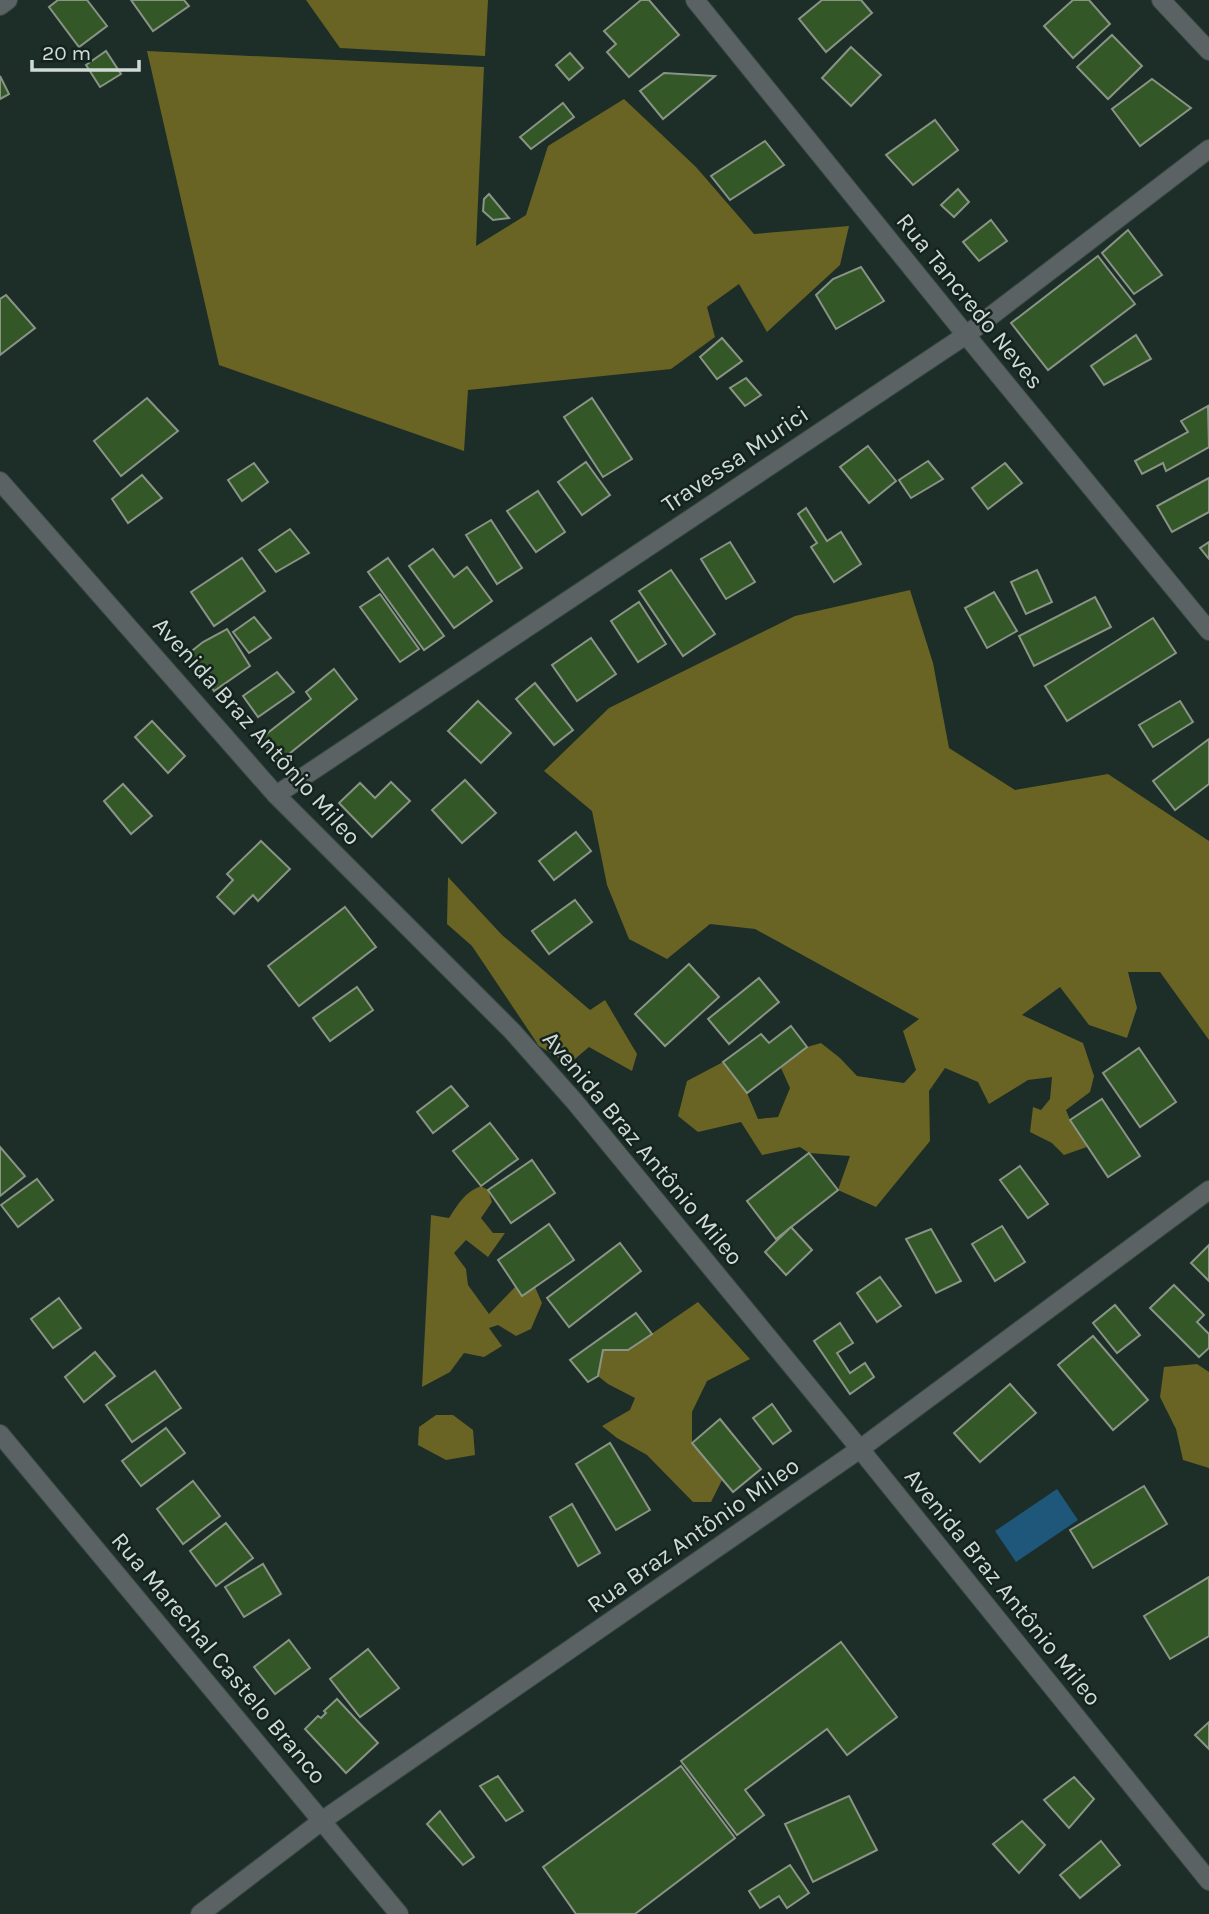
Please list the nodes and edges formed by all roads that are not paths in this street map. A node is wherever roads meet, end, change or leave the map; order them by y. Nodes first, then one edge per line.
1 (8, 0) edge
2 (695, 0) edge
3 (1161, 0) edge
4 (0, 6) edge
5 (1209, 51) edge
6 (1209, 149) edge
7 (965, 335) junction
8 (0, 481) edge
9 (1209, 631) edge
10 (276, 795) junction
11 (1209, 1190) edge
12 (0, 1434) edge
13 (860, 1449) junction
14 (323, 1821) junction
15 (1209, 1881) edge
16 (200, 1914) edge
17 (399, 1914) edge

1 - 4 street
2 - 7 street, Rua Tancredo Neves
3 - 5 street
6 - 7 street, Travessa Murici
7 - 9 street, Rua Tancredo Neves
7 - 10 street, Travessa Murici
8 - 10 street, Avenida Braz Antônio Mileo
10 - 13 street, Avenida Braz Antônio Mileo
11 - 13 street, Rua Braz Antônio Mileo
12 - 14 street, Rua Marechal Castelo Branco
13 - 14 street, Rua Braz Antônio Mileo
13 - 15 street, Avenida Braz Antônio Mileo
14 - 16 street, Rua Braz Antônio Mileo
14 - 17 street, Rua Marechal Castelo Branco

